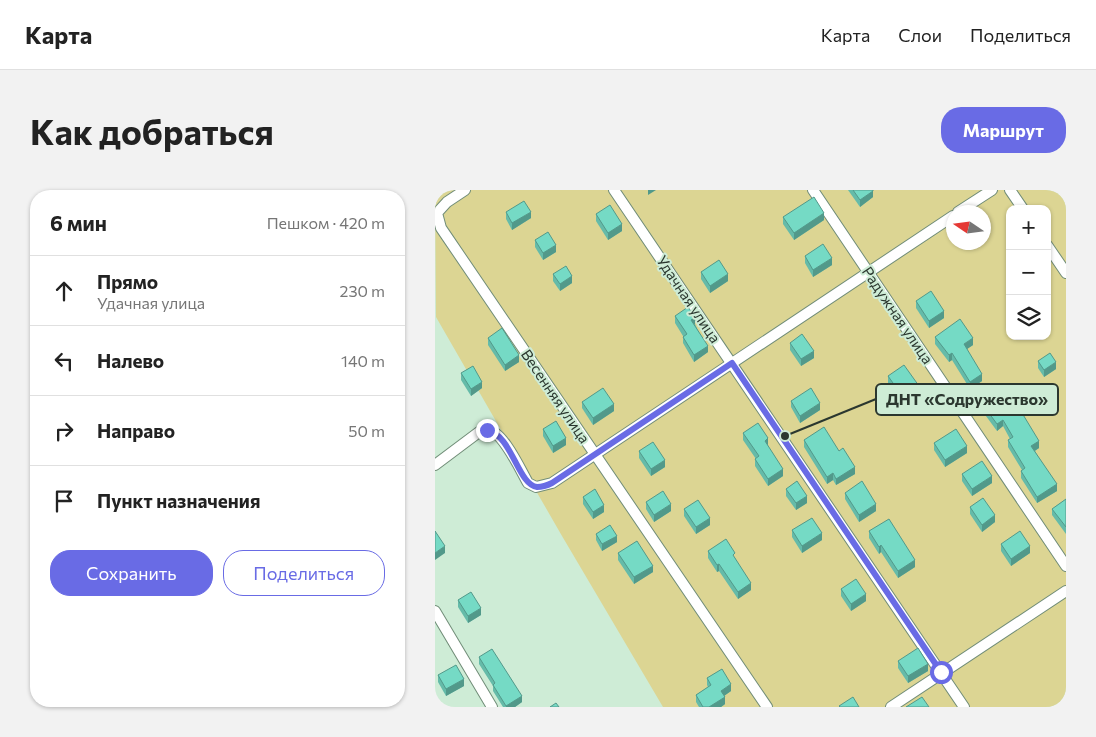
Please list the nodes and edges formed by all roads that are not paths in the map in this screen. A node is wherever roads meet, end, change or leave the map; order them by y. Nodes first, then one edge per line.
1 (465, 190) edge
2 (615, 190) edge
3 (813, 190) edge
4 (992, 190) edge
5 (1010, 190) edge
6 (969, 205) edge
7 (1020, 205) edge
8 (946, 221) edge
9 (1050, 250) edge
10 (869, 272) junction
11 (1066, 273) edge
12 (732, 363) junction
13 (596, 454) junction
14 (435, 465) edge
15 (1066, 566) edge
16 (1066, 590) edge
17 (435, 611) edge
18 (941, 672) junction
19 (492, 707) edge
20 (767, 707) edge
21 (891, 707) edge
22 (964, 707) edge

1 - 13 street, Весенняя улица
2 - 12 street, Удачная улица
3 - 10 street, Радужная улица
4 - 6 street
5 - 7 street
8 - 10 street
9 - 11 street
10 - 12 street
10 - 15 street, Радужная улица
12 - 13 street
12 - 18 street, Удачная улица
13 - 14 street
13 - 20 street, Весенняя улица
16 - 18 street
17 - 19 street
18 - 21 street
18 - 22 street, Удачная улица

